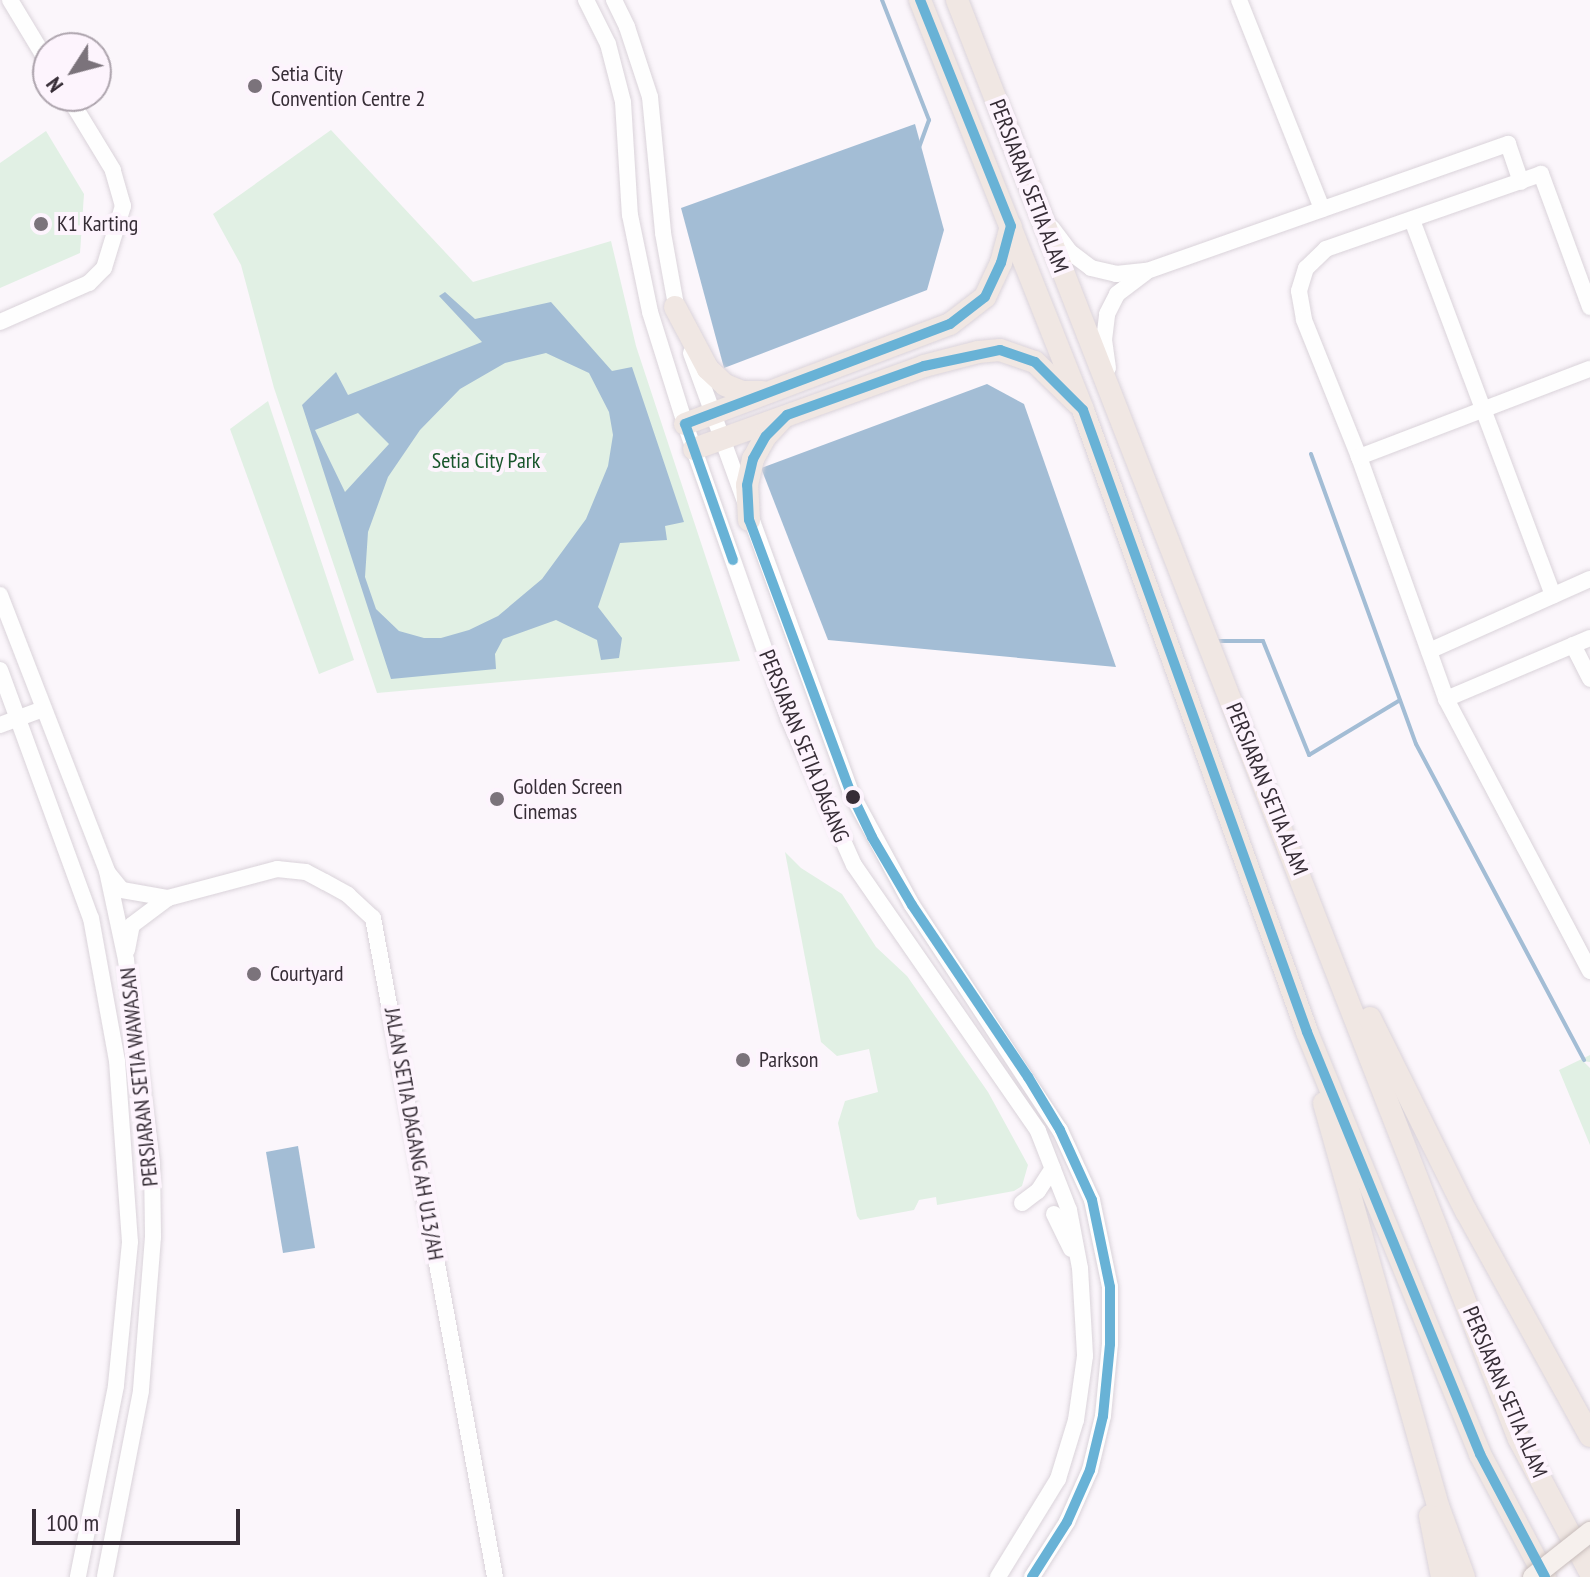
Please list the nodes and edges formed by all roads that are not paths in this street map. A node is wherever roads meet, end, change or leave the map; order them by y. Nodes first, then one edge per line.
1 (10, 0) edge
2 (586, 0) edge
3 (614, 0) edge
4 (908, 0) edge
5 (920, 0) edge
6 (957, 0) edge
7 (1239, 0) edge
8 (32, 36) edge
9 (78, 112) edge
10 (1521, 182) junction
11 (1037, 207) junction
12 (1322, 209) junction
13 (1412, 220) junction
14 (1011, 226) junction
15 (1147, 271) junction
16 (675, 307) junction
17 (1590, 307) edge
18 (0, 322) edge
19 (1590, 369) edge
20 (771, 392) junction
21 (1113, 400) junction
22 (1083, 410) junction
23 (1484, 410) junction
24 (712, 414) junction
25 (787, 415) junction
26 (685, 424) junction
27 (721, 439) junction
28 (694, 449) junction
29 (1359, 457) junction
30 (749, 520) junction
31 (1590, 579) edge
32 (0, 595) edge
33 (1553, 595) junction
34 (1590, 638) edge
35 (1573, 645) junction
36 (1429, 651) junction
37 (0, 670) edge
38 (1590, 679) edge
39 (32, 680) junction
40 (4, 690) edge
41 (1446, 699) junction
42 (43, 709) junction
43 (18, 718) junction
44 (0, 725) edge
45 (0, 732) edge
46 (32, 754) junction
47 (107, 871) junction
48 (1309, 895) junction
49 (168, 898) junction
50 (126, 960) junction
51 (1590, 971) edge
52 (1307, 1032) junction
53 (1053, 1168) junction
54 (1022, 1203) dead end
55 (1054, 1214) dead end
56 (1080, 1268) junction
57 (1561, 1377) junction
58 (1402, 1382) junction
59 (1590, 1403) edge
60 (1590, 1436) edge
61 (1590, 1532) edge
62 (1590, 1572) edge
63 (495, 1575) edge
64 (78, 1577) edge
65 (105, 1577) edge
66 (998, 1577) edge
67 (1032, 1577) edge
68 (1442, 1577) edge
69 (1464, 1577) edge
70 (1533, 1577) edge
71 (1545, 1577) edge

1 - 8 street
2 - 26 street, PERSIARAN SETIA DAGANG
3 - 16 street, PERSIARAN SETIA DAGANG
4 - 14 highway
5 - 14 highway, PERSIARAN SETIA ALAM
6 - 11 highway, PERSIARAN SETIA ALAM
7 - 12 street
9 - 18 street
10 - 12 street
10 - 13 street
10 - 17 street
11 - 15 street
11 - 21 highway, PERSIARAN SETIA ALAM
12 - 15 street
13 - 23 street
13 - 29 street
14 - 20 highway
14 - 22 highway, PERSIARAN SETIA ALAM
15 - 21 street
16 - 20 highway
16 - 24 street, PERSIARAN SETIA DAGANG
19 - 23 street
20 - 24 highway
21 - 48 highway, PERSIARAN SETIA ALAM
22 - 25 highway
22 - 52 highway, PERSIARAN SETIA ALAM
23 - 29 street
23 - 33 street
24 - 26 highway
24 - 27 street, PERSIARAN SETIA DAGANG
25 - 27 highway
25 - 30 highway
26 - 28 street, PERSIARAN SETIA DAGANG
27 - 28 highway
27 - 30 street, PERSIARAN SETIA DAGANG
28 - 53 street, PERSIARAN SETIA DAGANG
29 - 36 street
30 - 67 street, PERSIARAN SETIA DAGANG
31 - 33 street
32 - 39 street, PERSIARAN SETIA WAWASAN
33 - 36 street
34 - 35 street
35 - 38 street
35 - 41 street
36 - 41 street
37 - 40 street, PERSIARAN SETIA WAWASAN
39 - 40 street
39 - 42 street, PERSIARAN SETIA WAWASAN
40 - 43 street, PERSIARAN SETIA WAWASAN
41 - 51 street
42 - 43 street
42 - 47 street, PERSIARAN SETIA WAWASAN
43 - 44 street
43 - 46 street, PERSIARAN SETIA WAWASAN
45 - 46 street
46 - 64 street, PERSIARAN SETIA WAWASAN
47 - 49 street, JALAN SETIA DAGANG AH U13/AH
47 - 50 street, PERSIARAN SETIA WAWASAN
48 - 57 highway
48 - 62 highway, PERSIARAN SETIA ALAM
49 - 50 street, JALAN SETIA DAGANG AH U13/AH
49 - 63 street, JALAN SETIA DAGANG AH U13/AH
50 - 65 street, PERSIARAN SETIA WAWASAN
52 - 58 highway
52 - 71 highway, PERSIARAN SETIA ALAM
53 - 54 street
53 - 56 street, PERSIARAN SETIA DAGANG
55 - 56 street
56 - 66 street, PERSIARAN SETIA DAGANG
57 - 59 highway
57 - 60 highway
58 - 68 highway
58 - 69 highway
61 - 70 main road, bridge

